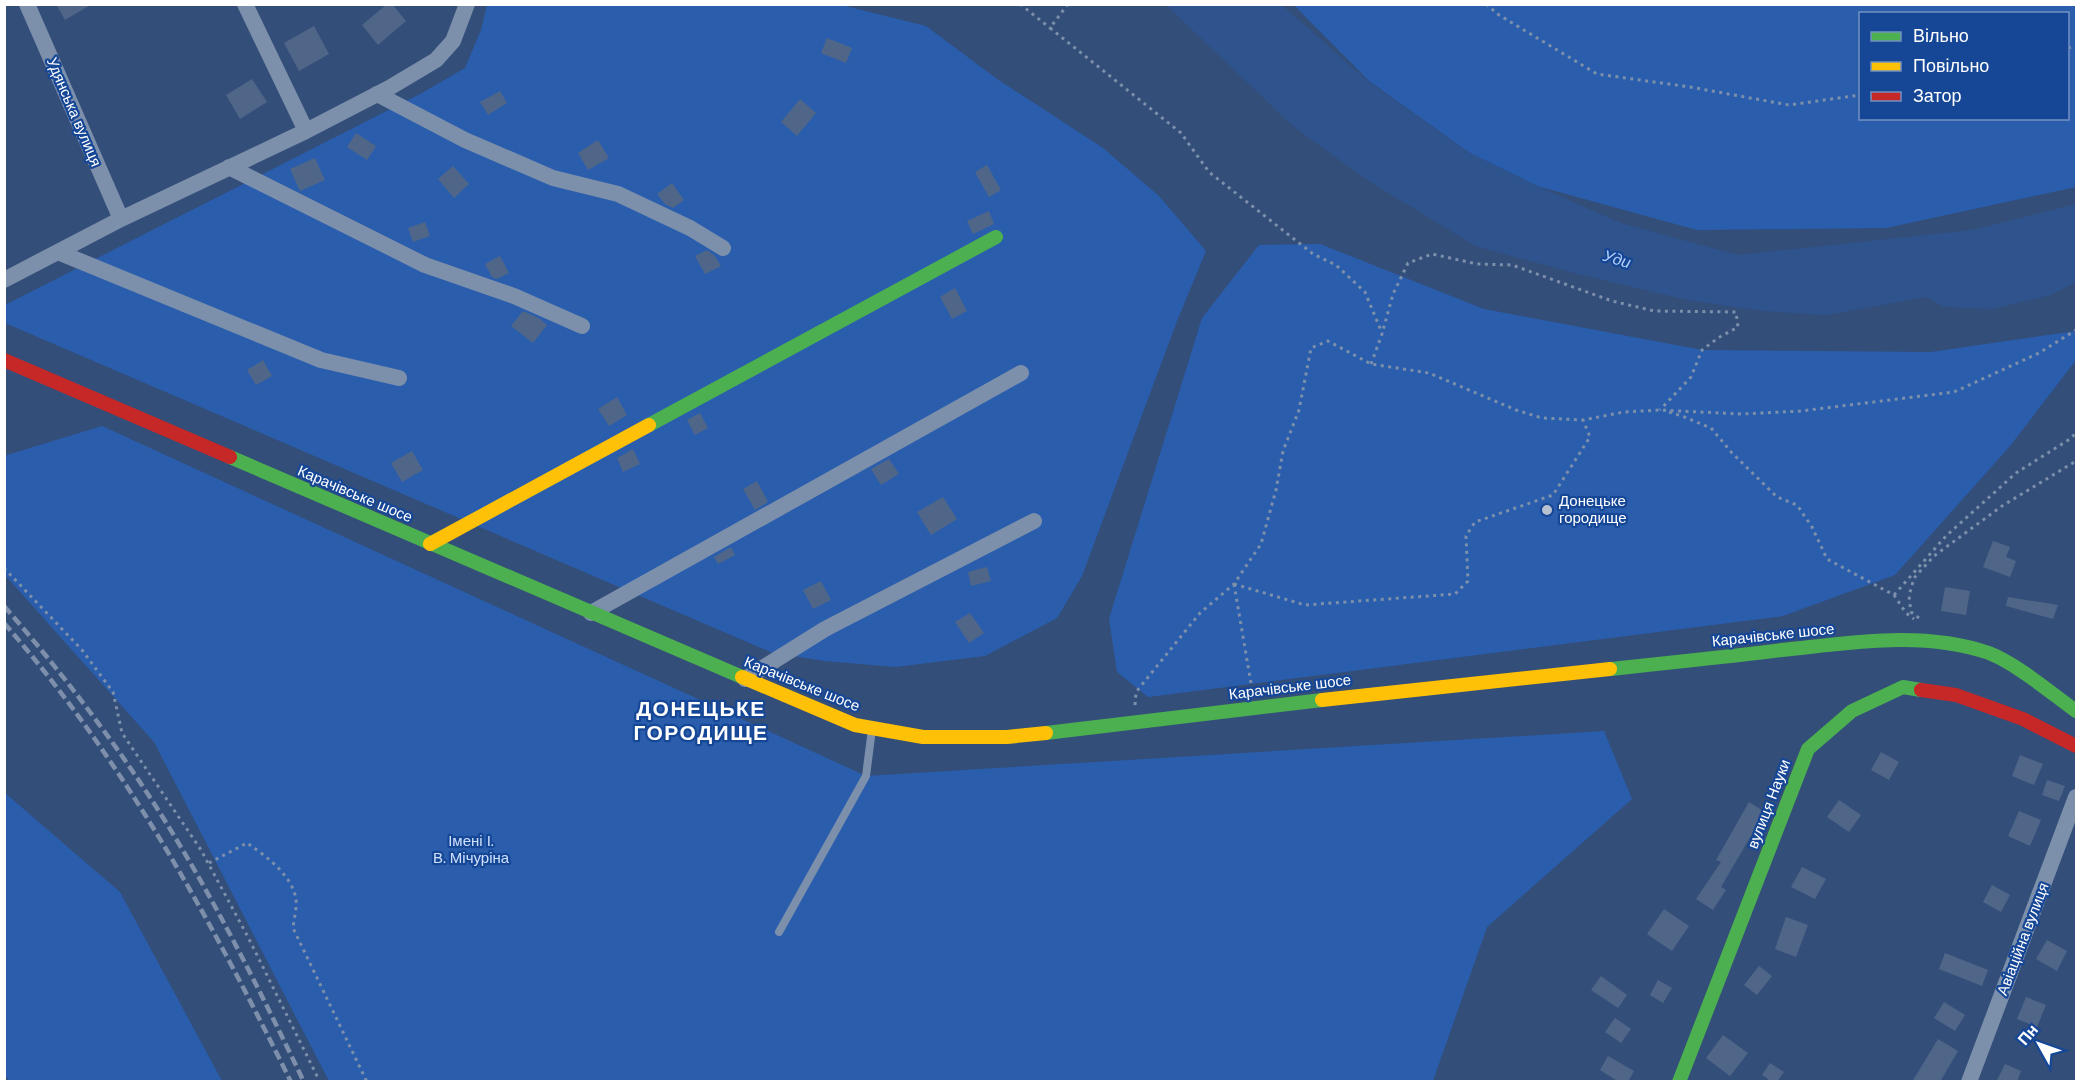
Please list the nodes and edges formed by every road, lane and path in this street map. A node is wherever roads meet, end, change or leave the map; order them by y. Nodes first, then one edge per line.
1 (27, 4) edge
2 (245, 4) edge
3 (467, 4) edge
4 (1020, 4) edge
5 (1068, 4) edge
6 (1486, 4) edge
7 (1050, 28) junction
8 (377, 94) junction
9 (1859, 94) edge
10 (306, 131) junction
11 (230, 167) junction
12 (121, 219) junction
13 (996, 237) dead end
14 (723, 248) dead end
15 (58, 252) junction
16 (4, 280) edge
17 (582, 326) dead end
18 (2076, 330) edge
19 (1382, 334) junction
20 (4, 360) edge
21 (1371, 364) junction
22 (1021, 373) dead end
23 (399, 378) dead end
24 (1660, 410) junction
25 (1583, 420) junction
26 (2076, 433) edge
27 (2076, 461) edge
28 (1034, 521) dead end
29 (430, 543) junction
30 (4, 568) edge
31 (1234, 584) junction
32 (1894, 594) junction
33 (591, 613) junction
34 (746, 679) junction
35 (1255, 707) junction
36 (2076, 711) edge
37 (1133, 724) junction
38 (872, 728) junction
39 (2076, 746) edge
40 (2076, 797) edge
41 (208, 863) junction
42 (779, 932) dead end
43 (320, 1082) edge
44 (367, 1082) edge
45 (1679, 1082) edge
46 (1969, 1082) edge

1 - 12 street, Удянська вулиця
2 - 10 street
3 - 8 street
4 - 7 path
5 - 7 path
6 - 9 path
7 - 19 path
8 - 10 street
8 - 14 street
10 - 11 street
11 - 12 street
11 - 17 street
12 - 15 street
13 - 29 main road
15 - 16 street
15 - 23 street
18 - 24 path
19 - 21 path
19 - 24 path
20 - 29 main road, Карачівське шосе
21 - 25 path
21 - 31 path
22 - 33 street
24 - 25 path
24 - 32 path
25 - 31 path
26 - 32 path
27 - 32 path
28 - 34 street
29 - 33 main road, Карачівське шосе
30 - 41 path
31 - 35 path
31 - 37 path
33 - 34 main road, Карачівське шосе
34 - 38 main road, Карачівське шосе
35 - 36 main road, Карачівське шосе
35 - 37 main road, Карачівське шосе
37 - 38 main road, Карачівське шосе
38 - 42 lane
39 - 45 main road, вулиця Науки
40 - 46 street, Авіаційна вулиця
41 - 43 path
41 - 44 path

